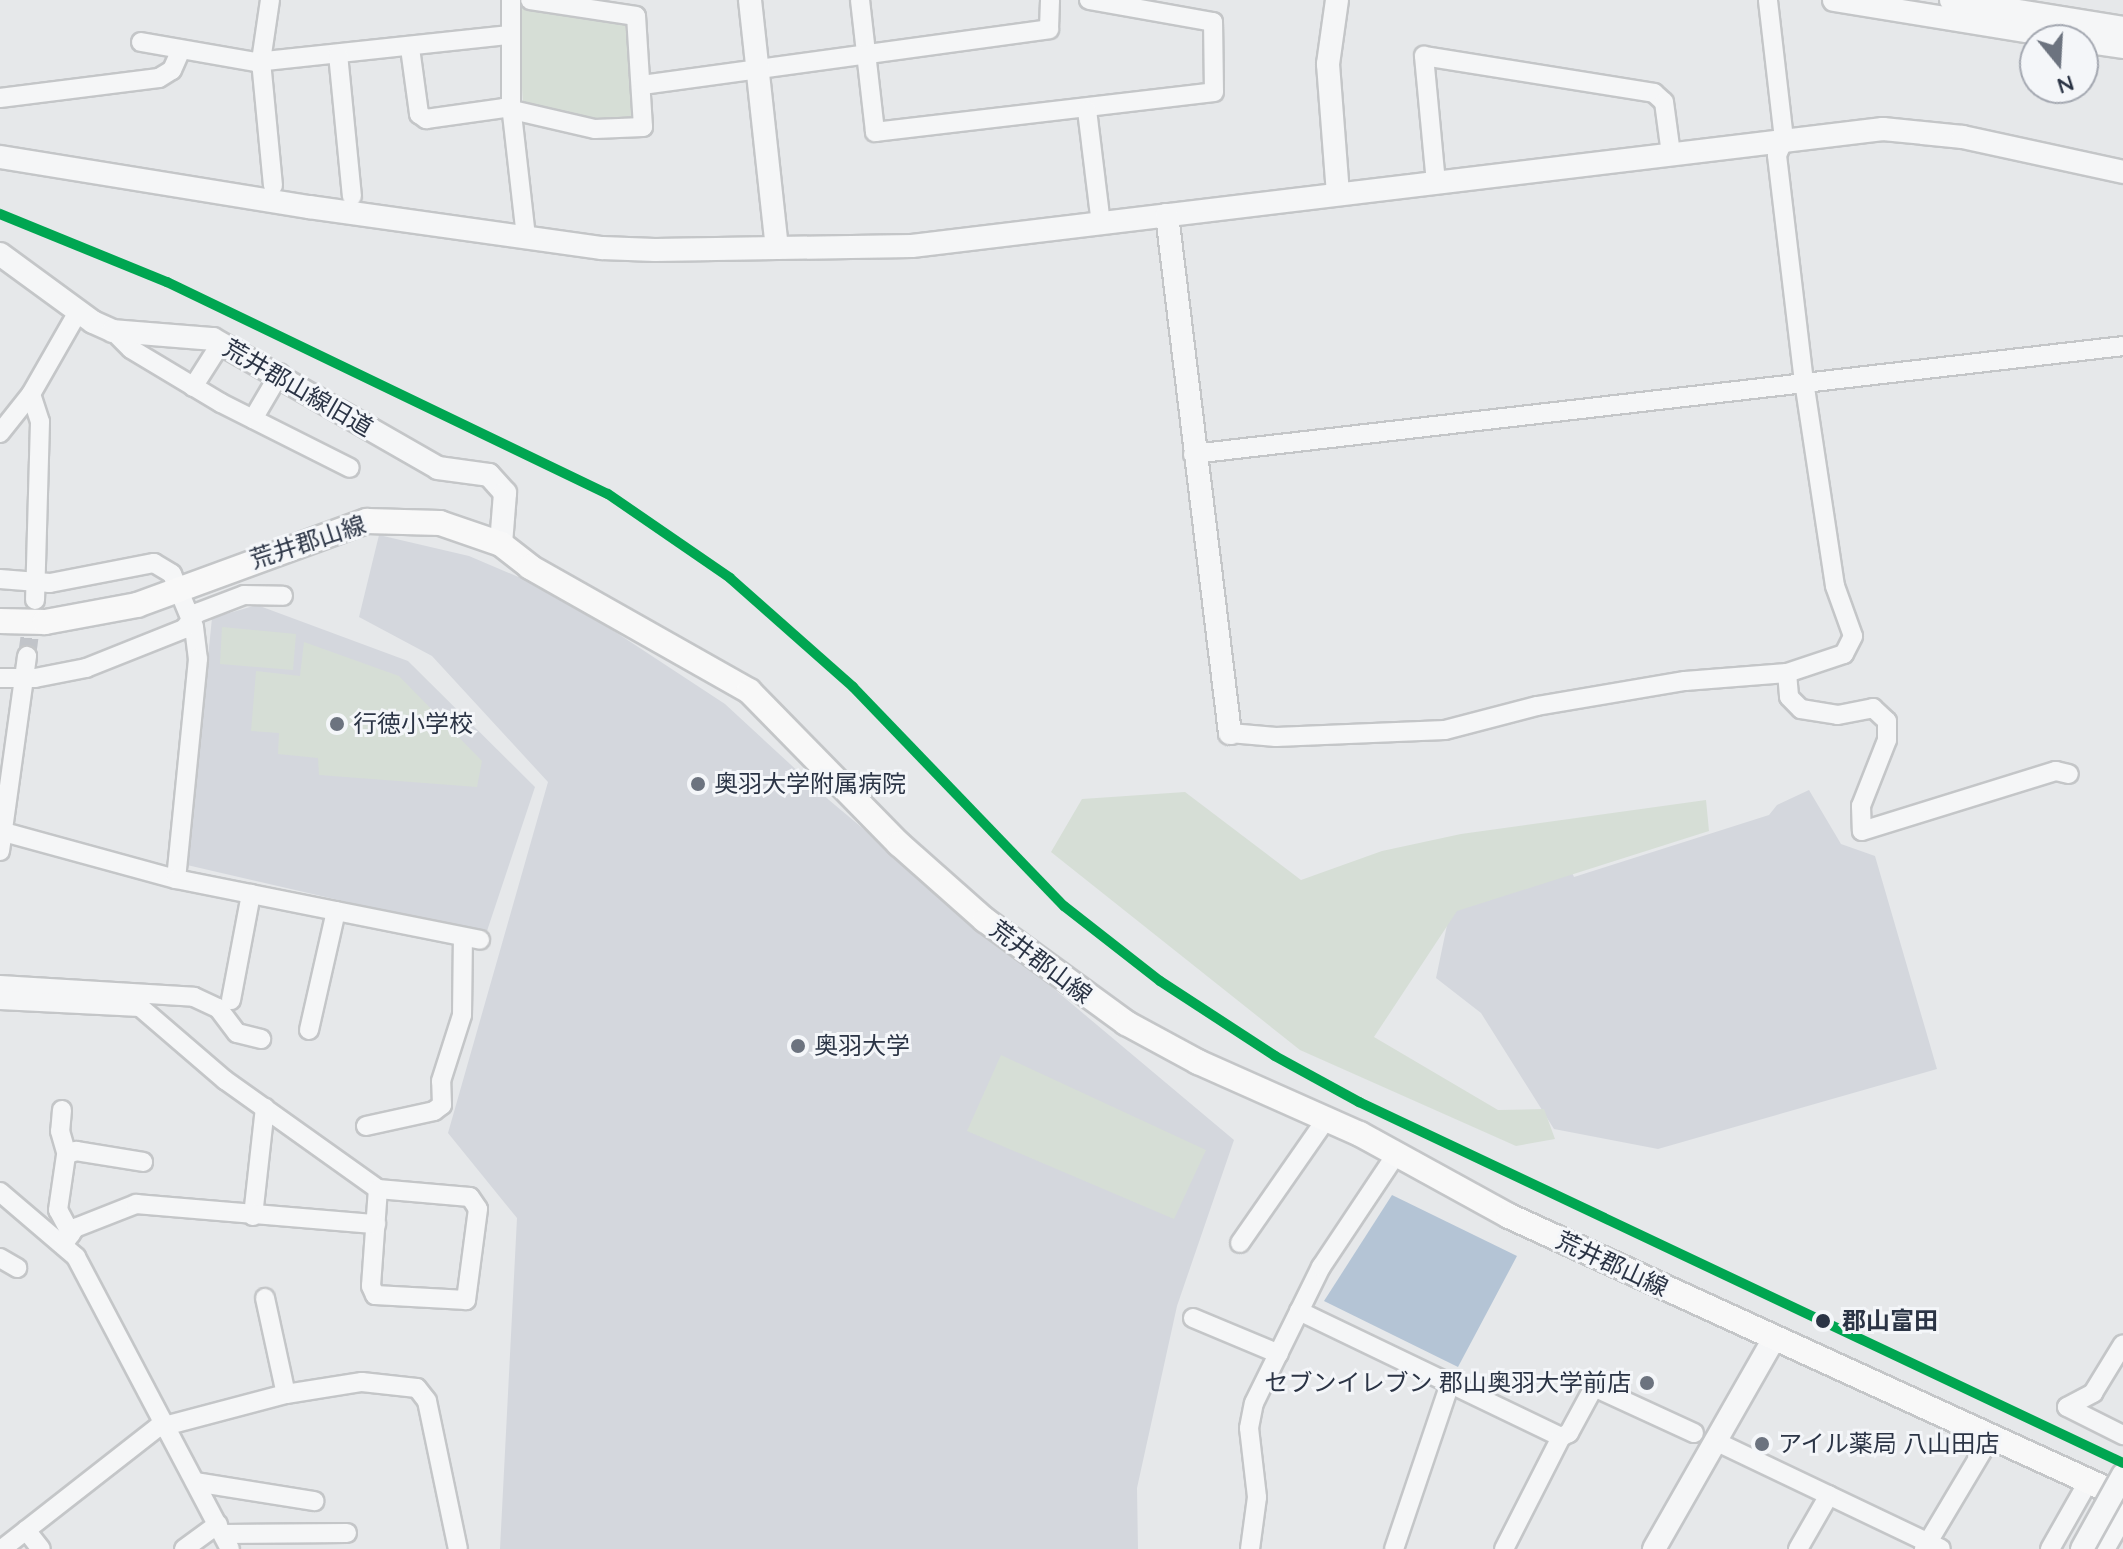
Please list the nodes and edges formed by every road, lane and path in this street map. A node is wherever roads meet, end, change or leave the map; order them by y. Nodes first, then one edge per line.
1 (270, 0) edge
2 (511, 0) edge
3 (530, 0) edge
4 (750, 0) edge
5 (860, 0) edge
6 (1050, 0) edge
7 (1089, 0) edge
8 (1337, 0) edge
9 (1768, 0) edge
10 (1834, 0) edge
11 (1951, 0) edge
12 (636, 8) edge
13 (2123, 28) edge
14 (2019, 30) edge
15 (510, 35) junction
16 (141, 42) dead end
17 (2099, 43) edge
18 (2123, 47) edge
19 (410, 48) junction
20 (181, 50) junction
21 (338, 54) junction
22 (864, 55) junction
23 (261, 61) junction
24 (755, 69) junction
25 (642, 85) junction
26 (0, 98) edge
27 (512, 109) junction
28 (1087, 110) junction
29 (1784, 139) junction
30 (1671, 154) junction
31 (0, 157) edge
32 (2123, 172) edge
33 (1436, 183) junction
34 (273, 185) dead end
35 (1338, 194) junction
36 (352, 196) dead end
37 (1167, 215) junction
38 (1101, 224) junction
39 (526, 237) junction
40 (777, 248) junction
41 (0, 254) edge
42 (78, 312) junction
43 (113, 331) junction
44 (221, 343) junction
45 (2123, 346) edge
46 (280, 373) junction
47 (1804, 382) junction
48 (193, 387) junction
49 (31, 394) junction
50 (253, 419) junction
51 (0, 433) edge
52 (1193, 454) junction
53 (350, 468) dead end
54 (501, 544) junction
55 (0, 579) edge
56 (179, 589) junction
57 (35, 592) junction
58 (283, 596) dead end
59 (191, 620) junction
60 (0, 621) edge
61 (27, 656) tunnel mouth
62 (1787, 673) junction
63 (0, 678) edge
64 (24, 679) junction
65 (1230, 733) joint
66 (7, 747) edge
67 (2069, 774) dead end
68 (1, 831) edge
69 (0, 851) edge
70 (176, 879) junction
71 (251, 894) junction
72 (336, 911) junction
73 (0, 985) edge
74 (0, 1000) edge
75 (231, 1000) dead end
76 (309, 1030) dead end
77 (261, 1039) dead end
78 (265, 1108) junction
79 (62, 1110) dead end
80 (1327, 1118) junction
81 (366, 1126) dead end
82 (67, 1155) junction
83 (1395, 1156) junction
84 (143, 1162) dead end
85 (378, 1189) junction
86 (0, 1192) edge
87 (8, 1210) edge
88 (253, 1216) junction
89 (376, 1224) junction
90 (67, 1240) junction
91 (1240, 1243) dead end
92 (0, 1258) edge
93 (17, 1268) dead end
94 (265, 1298) dead end
95 (1299, 1311) junction
96 (1193, 1318) dead end
97 (1775, 1337) junction
98 (2123, 1344) edge
99 (1279, 1354) junction
100 (1450, 1384) junction
101 (286, 1394) junction
102 (166, 1427) junction
103 (1992, 1435) junction
104 (2123, 1435) edge
105 (1561, 1437) junction
106 (1704, 1437) junction
107 (2123, 1475) edge
108 (195, 1482) junction
109 (2088, 1482) junction
110 (1829, 1495) junction
111 (2123, 1497) edge
112 (314, 1501) dead end
113 (2123, 1514) edge
114 (26, 1530) junction
115 (347, 1533) dead end
116 (224, 1536) edge
117 (1931, 1547) edge
118 (2, 1549) edge
119 (41, 1549) edge
120 (184, 1549) edge
121 (458, 1549) edge
122 (1250, 1549) edge
123 (1394, 1549) edge
124 (1504, 1549) edge
125 (1654, 1549) edge
126 (1798, 1549) edge
127 (2050, 1549) edge
128 (2082, 1549) edge
129 (2103, 1549) edge

1 - 23 street
2 - 15 street
3 - 12 street
4 - 24 street
5 - 22 street
6 - 22 street
7 - 28 street
8 - 35 street
9 - 29 street
10 - 14 street
11 - 13 street
12 - 25 street
15 - 19 street
15 - 27 street
16 - 20 street
17 - 18 street
19 - 21 street
19 - 27 street
20 - 23 street
20 - 26 street
21 - 23 street
21 - 36 street
22 - 24 street
22 - 28 street
23 - 34 street
24 - 25 street
24 - 40 street
25 - 27 street
27 - 39 street
28 - 38 street
29 - 30 street
29 - 32 street
29 - 47 street
30 - 33 street
30 - 33 street
31 - 39 street
33 - 35 street
35 - 37 street
37 - 38 street
37 - 52 street
38 - 40 street
39 - 40 street
41 - 42 street, 荒井郡山線旧道
42 - 43 street, 荒井郡山線旧道
42 - 49 street
43 - 44 street, 荒井郡山線旧道
43 - 48 street
44 - 46 street, 荒井郡山線旧道
44 - 48 street
45 - 47 street
46 - 50 street
46 - 54 street, 荒井郡山線旧道
47 - 52 street
47 - 62 street
48 - 50 street
49 - 51 street
49 - 57 street
50 - 53 street
52 - 65 street
54 - 56 main road, 荒井郡山線
54 - 80 main road, 荒井郡山線
55 - 57 street
56 - 57 street
56 - 59 street
56 - 60 main road, 荒井郡山線
58 - 59 street
59 - 64 street
59 - 70 street
61 - 64 street
62 - 65 street
62 - 67 street
63 - 64 street
64 - 66 street
66 - 68 street
68 - 69 street
68 - 70 street
70 - 71 street
71 - 72 street
71 - 75 street
72 - 76 street
72 - 81 street
73 - 77 street
74 - 78 street
78 - 85 street
78 - 88 street
79 - 82 street
80 - 83 main road, 荒井郡山線
80 - 91 street
82 - 84 street
82 - 90 street
83 - 95 street
83 - 97 main road, 荒井郡山線
85 - 89 street
85 - 89 street
86 - 87 street
87 - 90 street
88 - 89 street
88 - 90 street
90 - 102 street
92 - 93 street
94 - 101 street
95 - 99 street
95 - 100 street
96 - 99 street
97 - 103 main road, 荒井郡山線
97 - 106 street
98 - 104 street
99 - 122 street
100 - 105 street
100 - 123 street
101 - 102 street
101 - 121 street
102 - 108 street
102 - 114 street
103 - 109 main road, 荒井郡山線
103 - 117 street
105 - 106 street
105 - 124 street
106 - 110 street
106 - 125 street
107 - 128 street, bridge
108 - 112 street
108 - 116 street
109 - 111 main road, 荒井郡山線
109 - 127 street
110 - 117 street
110 - 126 street
113 - 129 street
114 - 118 street
114 - 119 street
115 - 116 street
116 - 120 street

